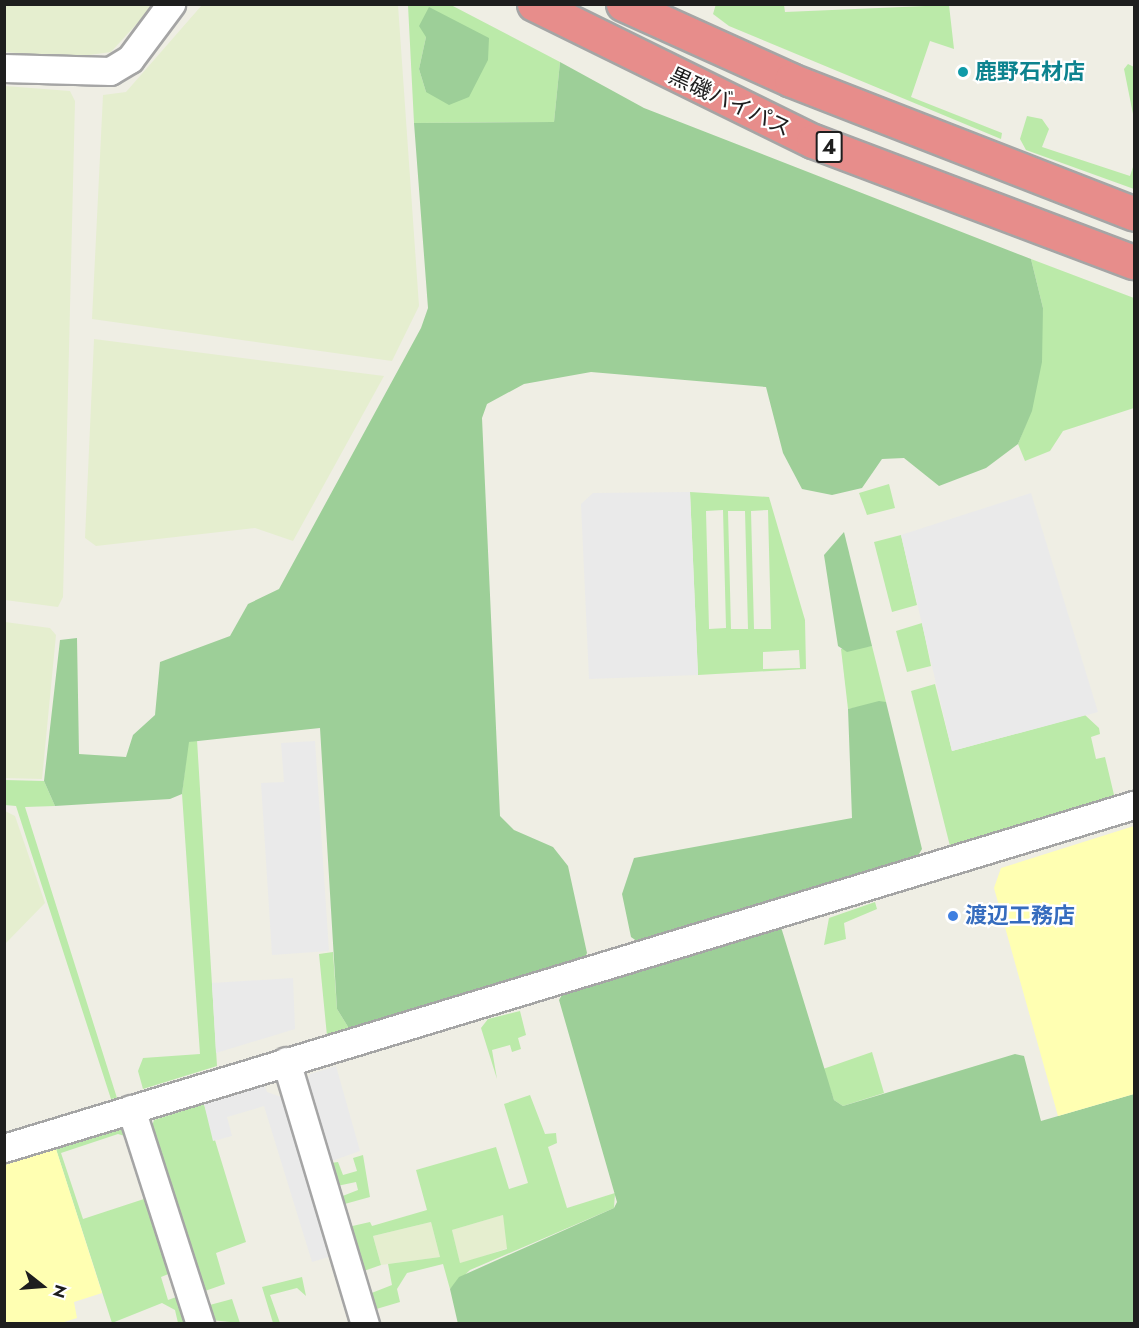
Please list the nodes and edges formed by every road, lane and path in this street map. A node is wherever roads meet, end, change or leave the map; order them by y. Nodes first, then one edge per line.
1 (171, 4) edge
2 (534, 4) edge
3 (623, 4) edge
4 (4, 68) edge
5 (1134, 214) edge
6 (1134, 262) edge
7 (1134, 805) edge
8 (286, 1061) junction
9 (131, 1109) junction
10 (4, 1148) edge
11 (201, 1323) edge
12 (365, 1323) edge

1 - 4 street
2 - 6 highway, 黒磯バイパス / 4
3 - 5 highway, 黒磯バイパス / 4
7 - 8 street
8 - 9 street
8 - 12 street
9 - 10 street
9 - 11 street

